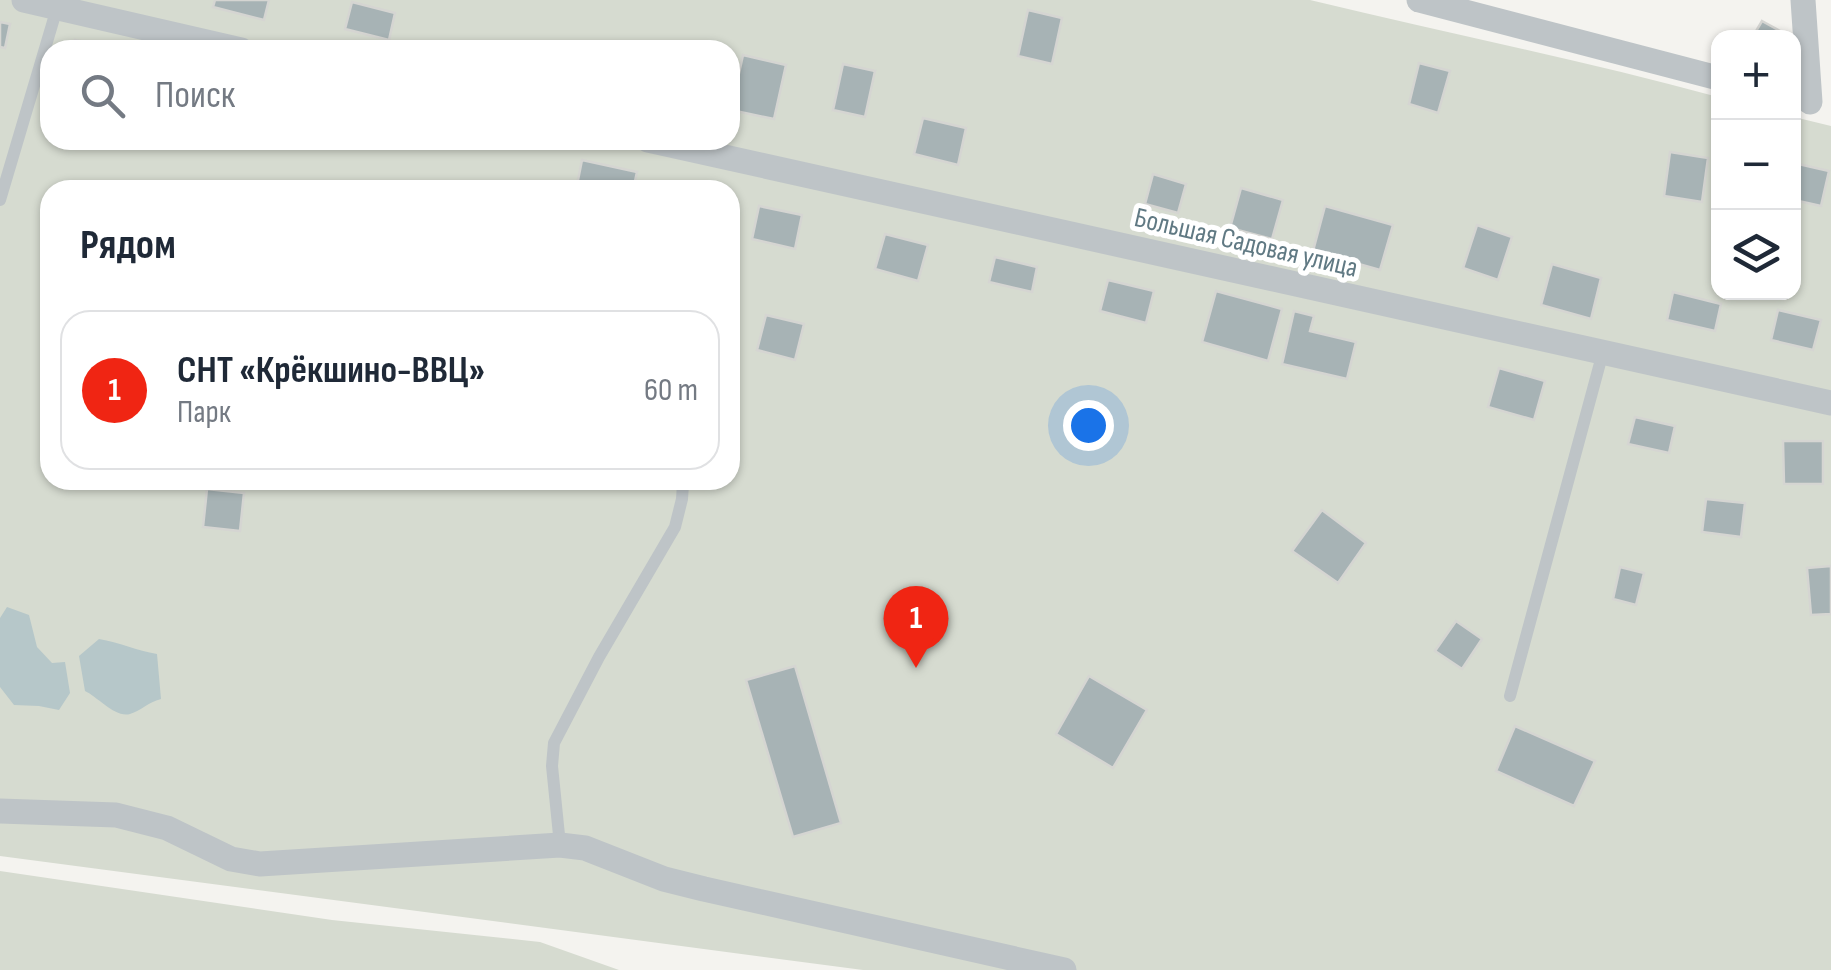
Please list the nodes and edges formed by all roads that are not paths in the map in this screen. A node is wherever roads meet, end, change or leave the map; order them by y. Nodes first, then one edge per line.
1 (24, 0) edge
2 (1419, 0) edge
3 (1803, 0) edge
4 (57, 8) junction
5 (48, 40) edge
6 (196, 40) edge
7 (40, 65) edge
8 (1711, 76) edge
9 (1812, 101) edge
10 (693, 150) edge
11 (0, 200) edge
12 (1603, 352) junction
13 (1831, 403) edge
14 (682, 490) edge
15 (1510, 696) dead end
16 (0, 810) edge
17 (560, 846) junction
18 (1064, 970) edge

1 - 4 street
2 - 8 street
3 - 9 street
4 - 5 lane
4 - 6 street
7 - 11 lane
10 - 12 street, Большая Садовая улица
12 - 13 street, Большая Садовая улица
12 - 15 lane
14 - 17 lane
16 - 17 street
17 - 18 street

